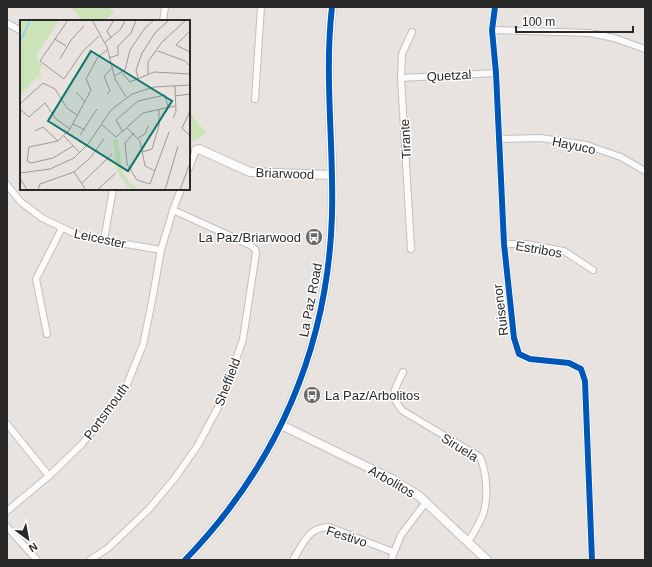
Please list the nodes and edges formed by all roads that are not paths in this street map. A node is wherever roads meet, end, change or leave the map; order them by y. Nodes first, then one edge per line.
1 (165, 7) edge
2 (261, 7) edge
3 (332, 7) edge
4 (495, 7) edge
5 (163, 20) edge
6 (7, 23) edge
7 (20, 30) edge
8 (492, 30) junction
9 (412, 32) dead end
10 (645, 49) edge
11 (496, 73) junction
12 (401, 78) junction
13 (255, 99) dead end
14 (499, 139) junction
15 (196, 150) joint
16 (190, 165) edge
17 (645, 171) edge
18 (332, 175) junction
19 (7, 185) edge
20 (113, 190) edge
21 (181, 190) edge
22 (172, 210) junction
23 (62, 228) junction
24 (104, 240) junction
25 (504, 244) junction
26 (411, 249) dead end
27 (161, 250) junction
28 (593, 270) dead end
29 (47, 334) dead end
30 (403, 372) dead end
31 (7, 424) edge
32 (281, 425) junction
33 (49, 476) junction
34 (426, 502) junction
35 (7, 511) edge
36 (7, 526) edge
37 (468, 542) junction
38 (393, 552) junction
39 (37, 560) edge
40 (90, 560) edge
41 (185, 560) edge
42 (293, 560) edge
43 (391, 560) edge
44 (487, 560) edge
45 (592, 560) edge

1 - 5 street
2 - 13 street
3 - 18 main road, La Paz Road
4 - 8 street, Ruisenor
6 - 7 street
8 - 10 street
8 - 11 street, Ruisenor
9 - 12 street, Tirante
11 - 12 street, Quetzal
11 - 14 street, Ruisenor
12 - 26 street, Tirante
14 - 17 street, Hayuco
14 - 25 street, Ruisenor
15 - 16 street
15 - 18 street, Briarwood
18 - 32 main road, La Paz Road
19 - 23 street, Leicester
20 - 24 street
21 - 22 street, Portsmouth
22 - 27 street, Portsmouth
22 - 40 street, Sheffield
23 - 24 street, Leicester
23 - 29 street
24 - 27 street, Leicester
25 - 28 street, Estribos
25 - 45 street, Ruisenor
27 - 33 street, Portsmouth
30 - 37 street, Siruela
31 - 33 street
32 - 34 street, Arbolitos
32 - 41 main road, La Paz Road
33 - 35 street, Portsmouth
34 - 37 street, Arbolitos
34 - 38 street
36 - 39 street
37 - 44 street, Arbolitos
38 - 42 street, Festivo
38 - 43 street

